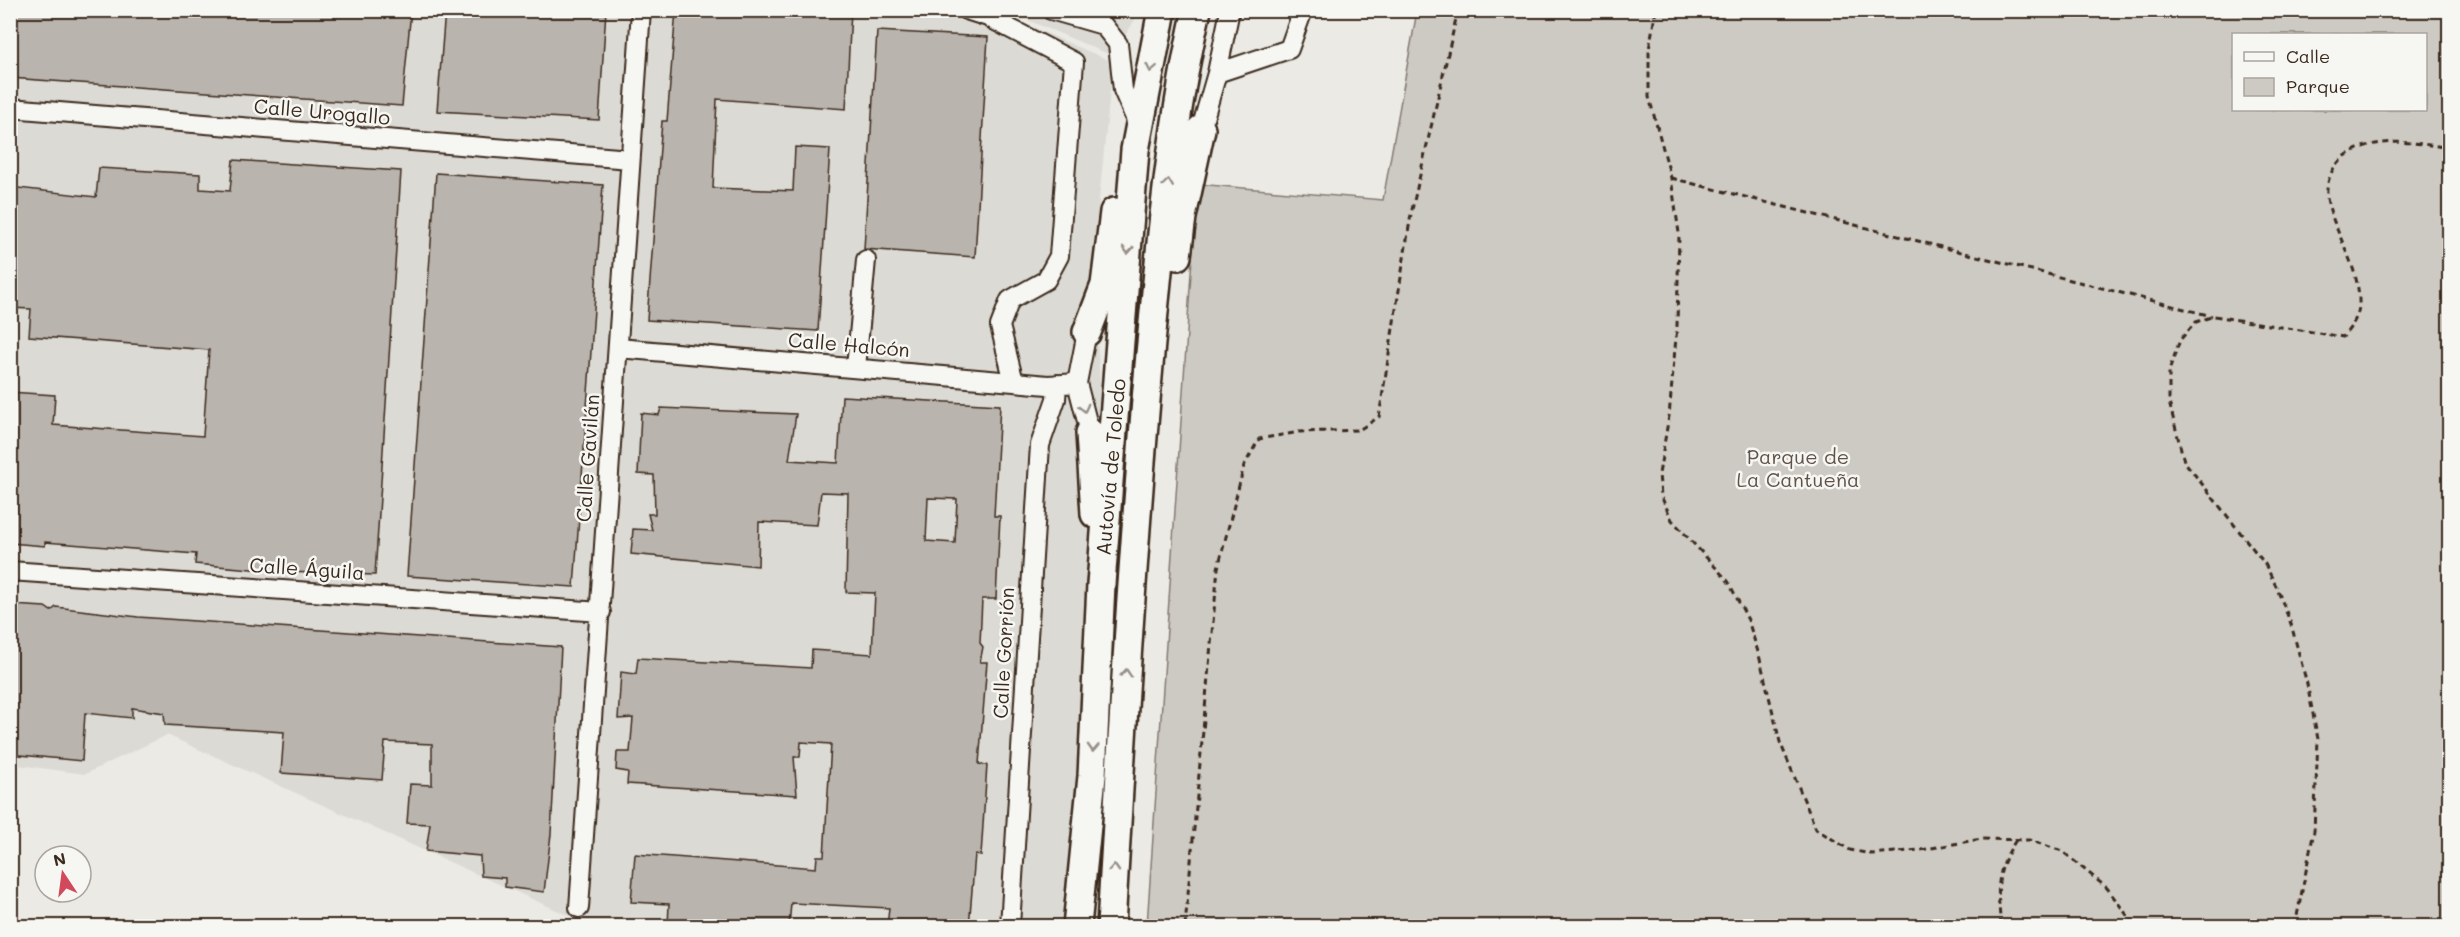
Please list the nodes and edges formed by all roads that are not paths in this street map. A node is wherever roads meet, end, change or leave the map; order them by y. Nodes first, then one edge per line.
1 (640, 10) edge
2 (966, 10) edge
3 (1051, 10) edge
4 (1162, 10) edge
5 (1197, 10) edge
6 (1230, 10) edge
7 (1303, 10) edge
8 (1105, 18) edge
9 (1217, 73) junction
10 (10, 108) edge
11 (1201, 129) joint
12 (1137, 138) junction
13 (630, 159) junction
14 (866, 260) dead end
15 (1087, 332) joint
16 (618, 348) junction
17 (856, 368) junction
18 (1014, 382) junction
19 (1077, 383) junction
20 (1057, 384) junction
21 (1143, 430) junction
22 (1090, 433) joint
23 (10, 570) edge
24 (1101, 584) junction
25 (601, 612) junction
26 (579, 908) dead end
27 (1010, 927) edge
28 (1077, 927) edge
29 (1111, 927) edge

1 - 13 street, Calle Gavilán
2 - 18 street
3 - 8 street
4 -> 12 highway, Autovía de Toledo
21 -> 5 highway, Autovía de Toledo
6 - 9 street
7 - 9 street
8 - 12 street
9 - 11 street
10 - 13 street, Calle Urogallo
11 - 21 highway
12 - 15 highway
12 -> 24 highway, Autovía de Toledo
13 - 16 street, Calle Gavilán
14 - 17 street
15 - 19 street
16 - 17 street, Calle Halcón
16 - 25 street, Calle Gavilán
17 - 18 street, Calle Halcón
18 - 20 street, Calle Halcón
19 - 20 street, Calle Halcón
19 -> 22 street
20 - 27 street, Calle Gorrión
29 -> 21 highway, Autovía de Toledo
22 - 24 highway
23 - 25 street, Calle Águila
24 -> 28 highway, Autovía de Toledo
25 - 26 street, Calle Gavilán

